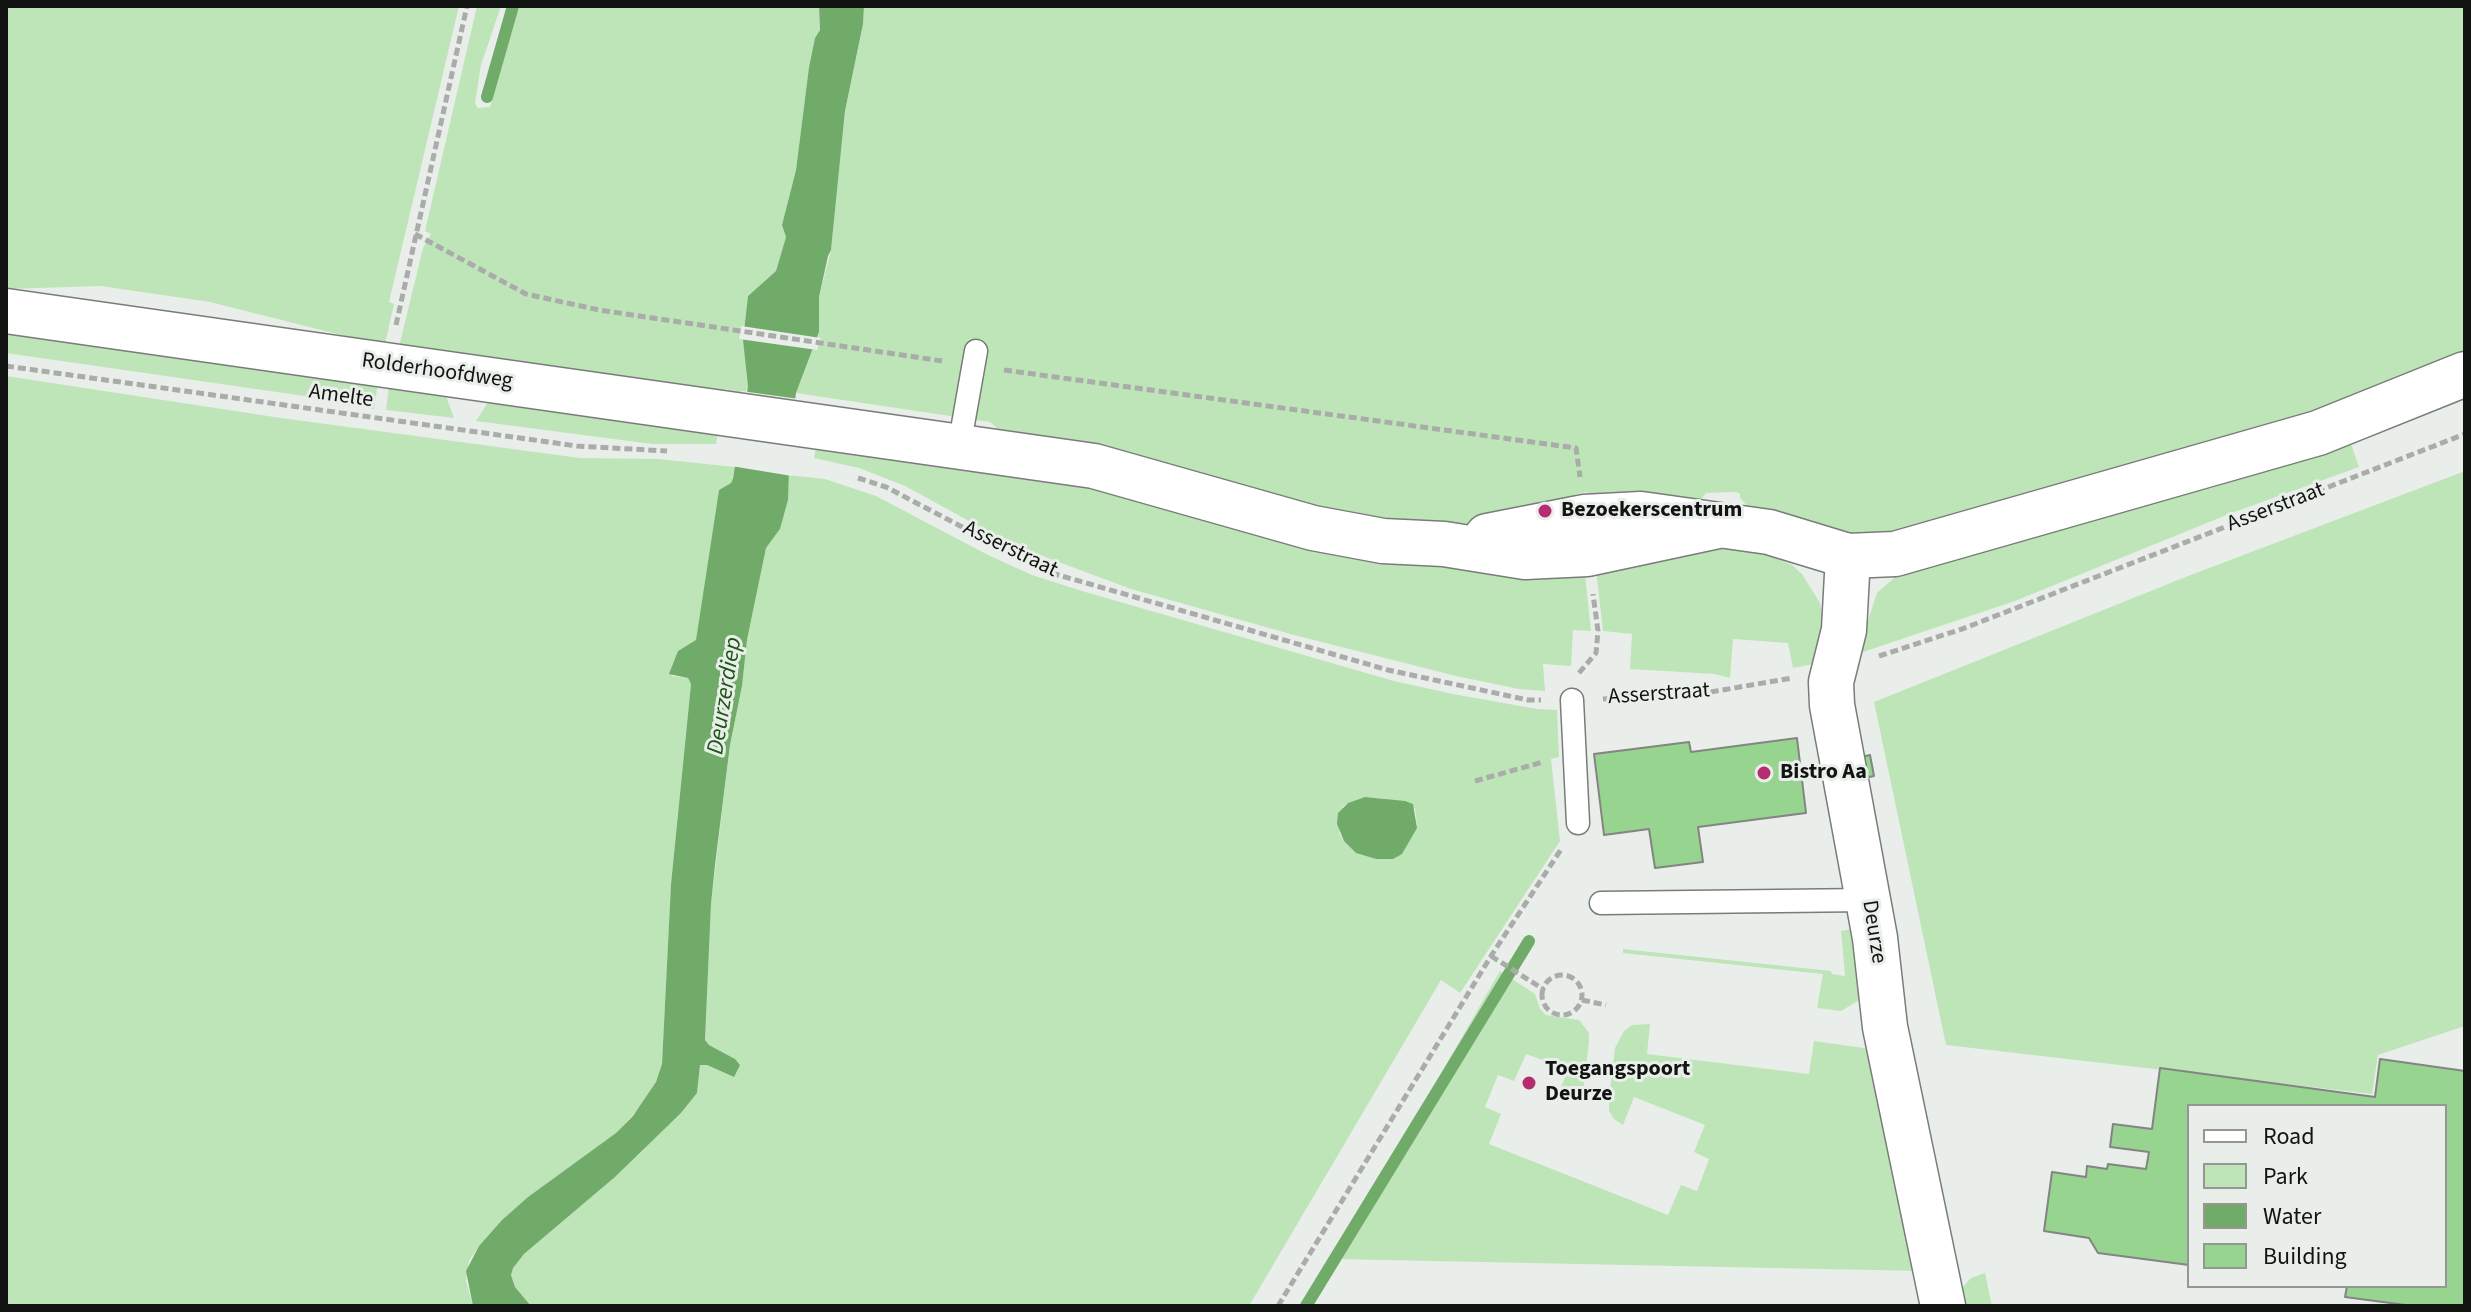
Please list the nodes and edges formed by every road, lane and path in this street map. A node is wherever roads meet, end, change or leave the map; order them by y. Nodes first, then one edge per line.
1 (467, 6) edge
2 (6, 311) edge
3 (976, 351) dead end
4 (942, 361) dead end
5 (6, 366) edge
6 (993, 368) dead end
7 (2465, 374) edge
8 (2465, 434) edge
9 (959, 447) junction
10 (673, 451) dead end
11 (848, 475) dead end
12 (1580, 478) dead end
13 (1848, 556) junction
14 (1834, 670) junction
15 (1572, 700) junction
16 (1574, 760) junction
17 (1475, 781) dead end
18 (1578, 823) joint
19 (1868, 900) junction
20 (1601, 903) dead end
21 (1493, 958) junction
22 (1541, 988) junction
23 (1582, 1000) junction
24 (1606, 1005) dead end
25 (1278, 1306) edge
26 (1943, 1306) edge

1 - 4 path
2 - 9 main road, Rolderhoofdweg
3 - 9 lane
5 - 10 path, Amelte
6 - 12 path
7 - 13 main road
8 - 14 path, Asserstraat
9 - 13 main road
11 - 15 path, Asserstraat
13 - 14 main road, Deurze
14 - 15 path, Asserstraat
14 - 19 main road, Deurze
15 - 16 lane
16 - 17 path
16 - 18 lane
18 - 21 path
19 - 20 lane
19 - 26 main road, Deurze
21 - 22 path
21 - 25 path
22 - 23 path
22 - 23 path
23 - 24 path

